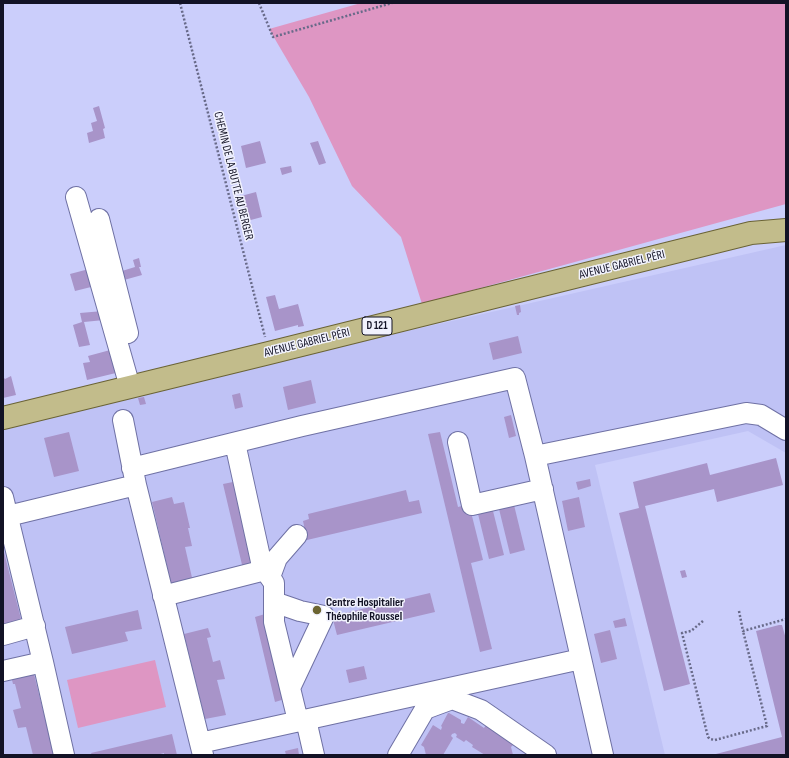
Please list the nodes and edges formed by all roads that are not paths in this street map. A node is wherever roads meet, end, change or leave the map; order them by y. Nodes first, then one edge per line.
1 (76, 198) dead end
2 (786, 217) edge
3 (99, 219) dead end
4 (786, 230) edge
5 (751, 233) junction
6 (131, 386) junction
7 (3, 418) edge
8 (123, 420) dead end
9 (786, 430) edge
10 (458, 442) dead end
11 (235, 443) junction
12 (535, 456) junction
13 (134, 476) junction
14 (543, 489) junction
15 (4, 502) edge
16 (297, 535) dead end
17 (267, 574) junction
18 (163, 596) junction
19 (274, 602) junction
20 (35, 626) junction
21 (3, 635) edge
22 (581, 659) junction
23 (43, 662) junction
24 (3, 671) edge
25 (491, 679) junction
26 (290, 688) junction
27 (481, 710) junction
28 (302, 720) junction
29 (201, 749) edge
30 (64, 755) edge
31 (314, 755) edge
32 (398, 755) edge
33 (546, 755) edge
34 (603, 755) edge

1 - 6 lane
2 - 5 main road, AVENUE GABRIEL PÉRI / D 121
3 - 6 lane
4 - 5 main road, AVENUE GABRIEL PÉRI / D 121
5 - 6 main road, AVENUE GABRIEL PÉRI / D 121
6 - 7 main road, AVENUE GABRIEL PÉRI / D 121
8 - 13 lane
9 - 12 lane
10 - 14 lane
11 - 12 lane
11 - 13 lane
11 - 17 lane
12 - 14 lane
13 - 15 lane
13 - 18 lane
14 - 22 lane
15 - 20 lane
16 - 17 lane
17 - 18 lane
17 - 19 lane
18 - 29 lane
19 - 26 lane
19 - 26 lane
20 - 21 lane
20 - 23 lane
22 - 25 lane
22 - 34 lane
23 - 24 lane
23 - 30 lane
25 - 27 lane
25 - 28 lane
26 - 28 lane
27 - 32 lane
27 - 33 lane
28 - 29 lane
28 - 31 lane

